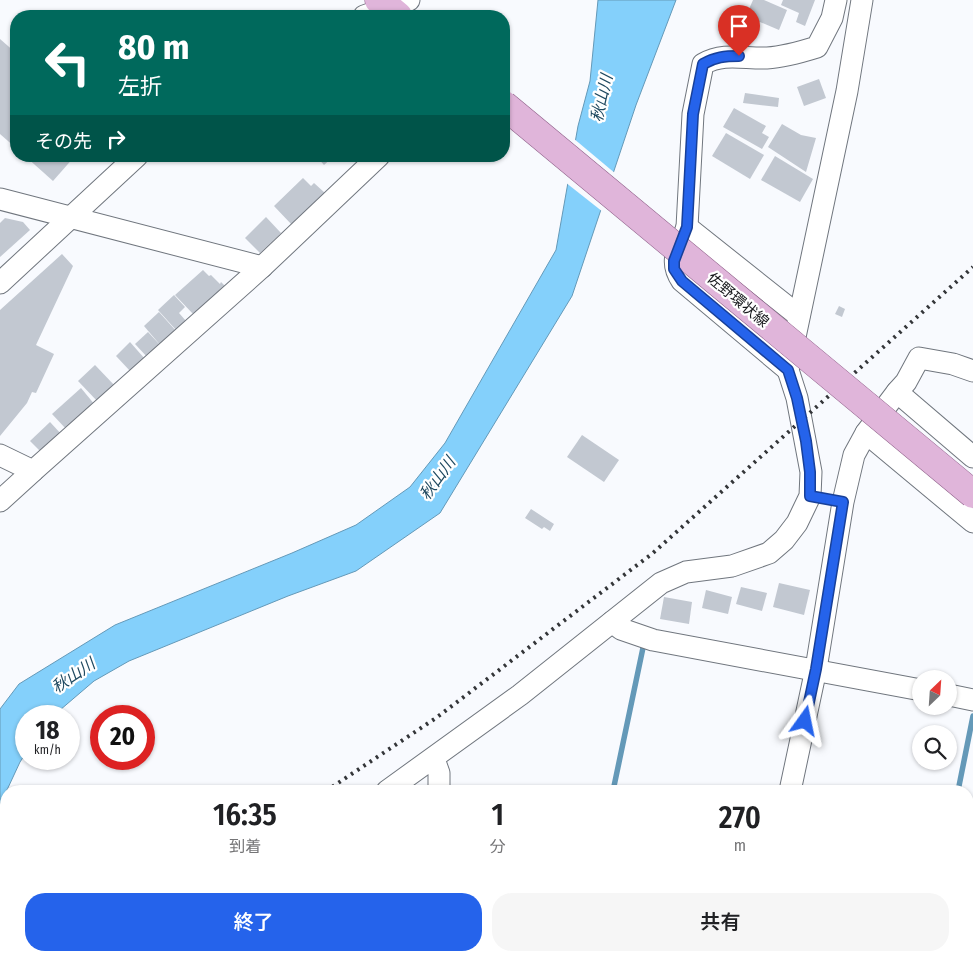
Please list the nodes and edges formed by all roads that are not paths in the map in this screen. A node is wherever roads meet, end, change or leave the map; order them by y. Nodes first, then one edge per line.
1 (836, 0) edge
2 (862, 0) edge
3 (510, 110) edge
4 (131, 162) edge
5 (373, 162) edge
6 (0, 199) edge
7 (72, 217) junction
8 (687, 227) junction
9 (262, 267) junction
10 (0, 282) edge
11 (799, 316) junction
12 (788, 370) junction
13 (973, 371) edge
14 (897, 392) junction
15 (866, 433) junction
16 (0, 455) edge
17 (973, 457) edge
18 (33, 471) junction
19 (973, 494) edge
20 (810, 496) junction
21 (0, 501) edge
22 (843, 502) junction
23 (973, 522) edge
24 (612, 622) junction
25 (816, 669) junction
26 (912, 688) edge
27 (958, 697) edge
28 (973, 700) edge
29 (434, 759) junction
30 (396, 785) edge
31 (439, 785) edge
32 (791, 785) edge

1 - 8 street
2 - 11 street
3 - 19 main road, 佐野環状線, bridge
4 - 7 street
5 - 9 street
6 - 7 street
7 - 9 street
7 - 10 street
8 - 11 street
8 - 12 street
9 - 18 street
11 - 12 street
12 - 20 street
13 - 14 street
14 - 15 street
14 - 17 street
15 - 22 street
15 - 23 street
16 - 18 street
18 - 21 street
20 - 22 street
20 - 24 street
22 - 25 street
24 - 25 street
24 - 29 street
25 - 26 street
25 - 32 street
27 - 28 street
29 - 30 street
29 - 31 street

